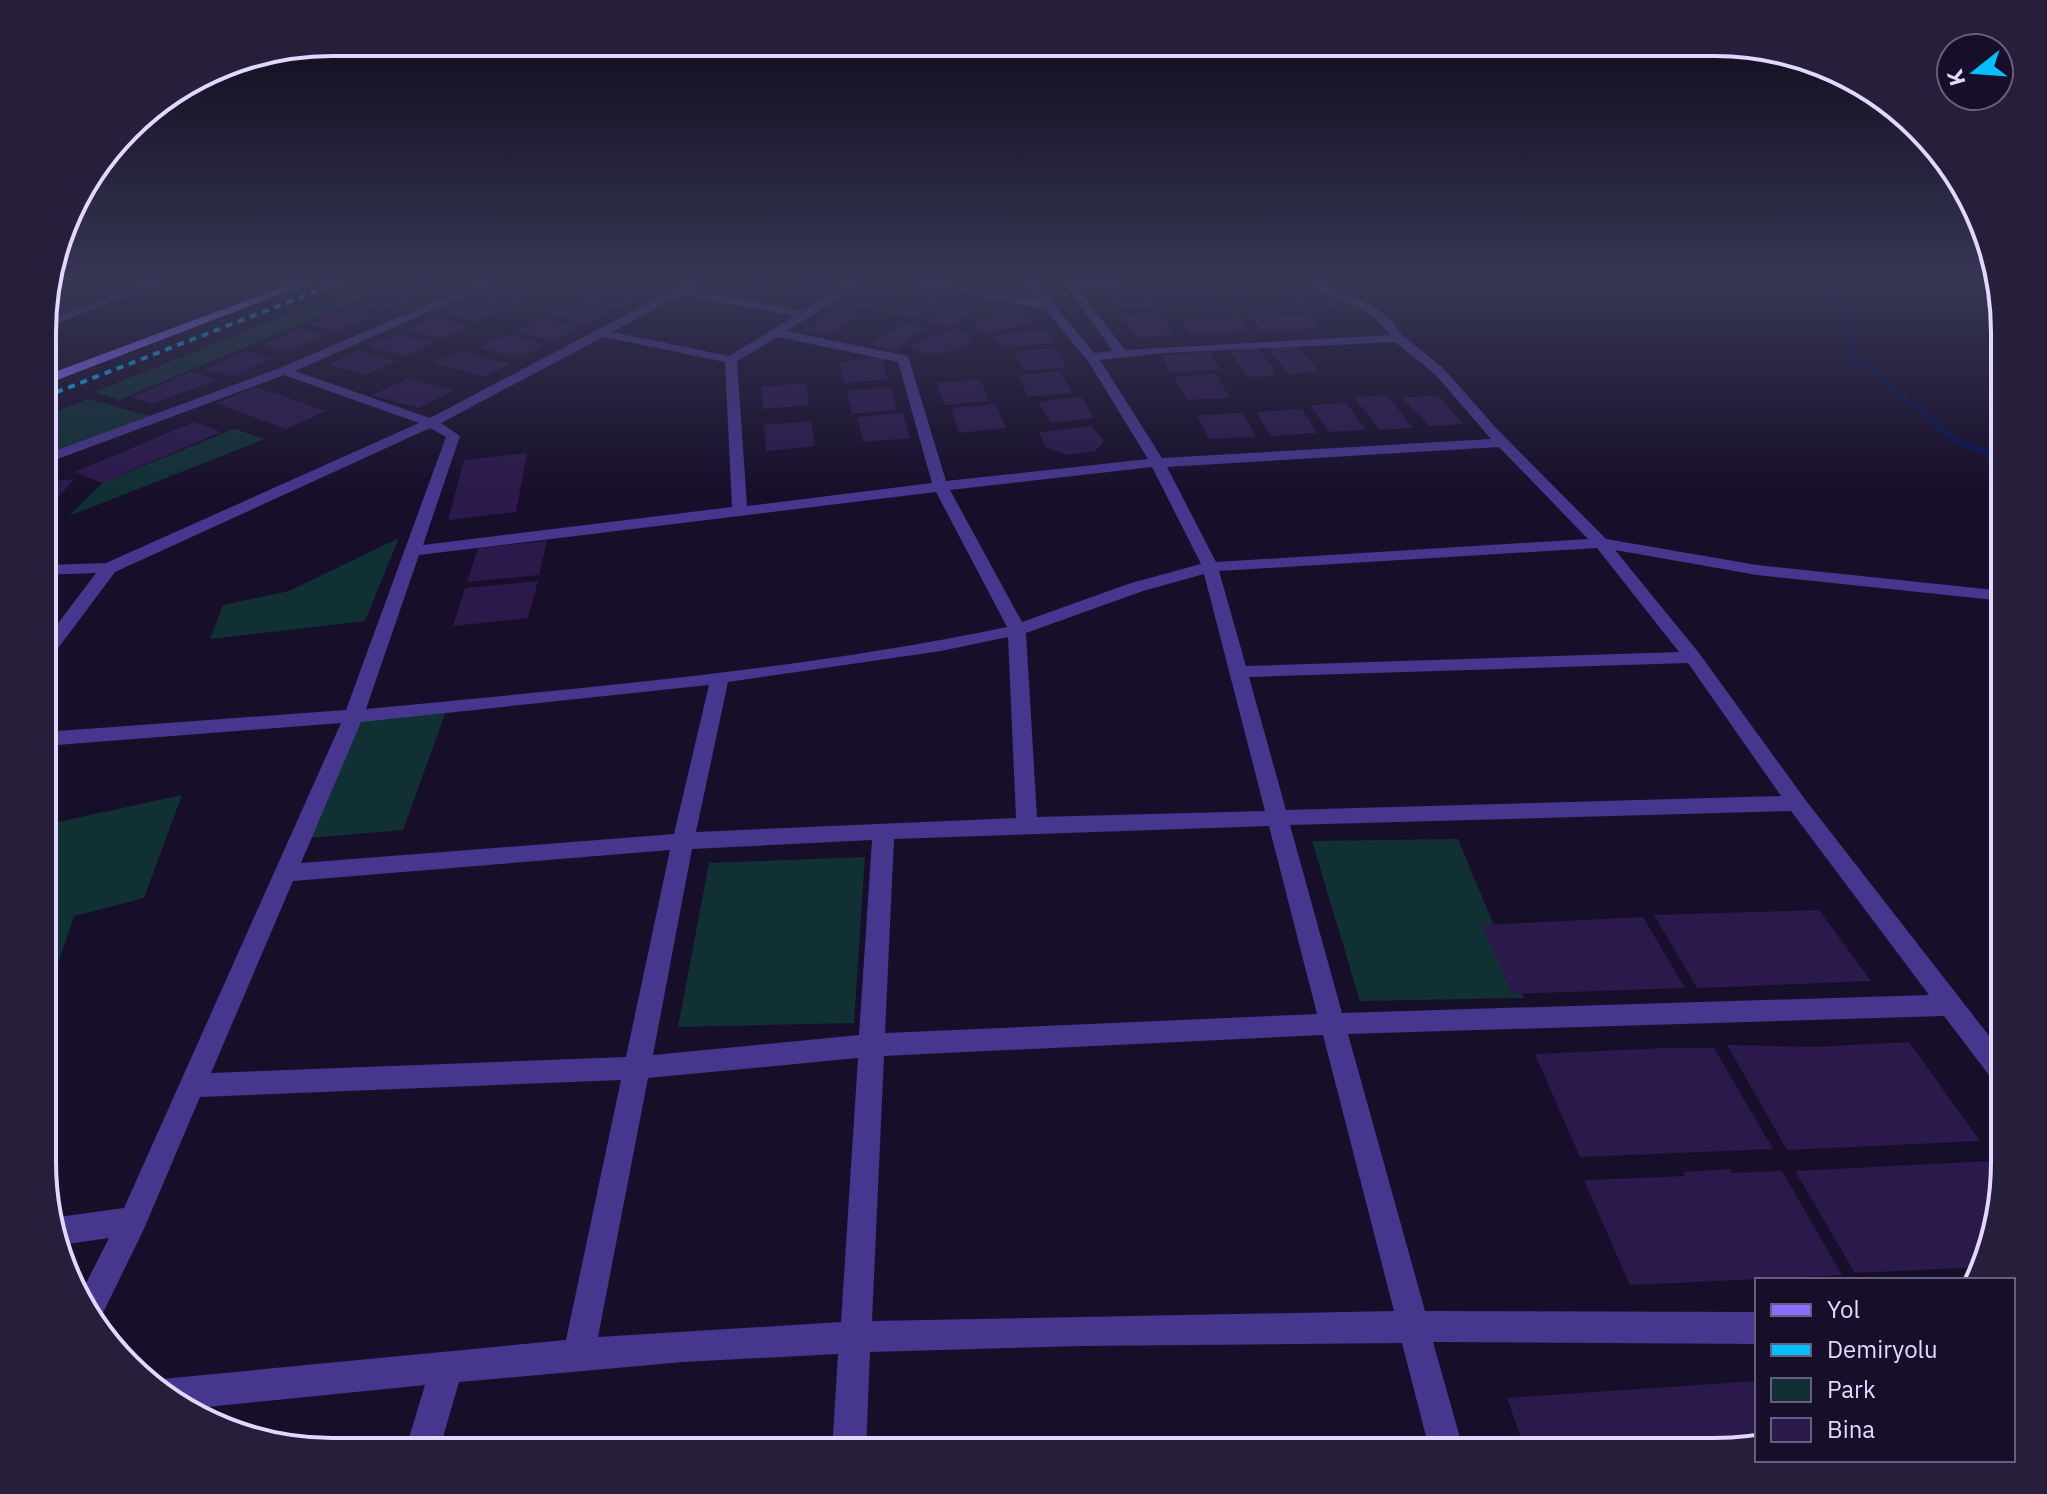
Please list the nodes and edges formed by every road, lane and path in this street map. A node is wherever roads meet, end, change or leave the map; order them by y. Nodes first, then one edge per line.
1 (122, 352) edge
2 (329, 352) edge
3 (566, 352) edge
4 (691, 352) edge
5 (745, 352) edge
6 (869, 352) edge
7 (1086, 352) edge
8 (1161, 352) edge
9 (1415, 352) edge
10 (1122, 354) joint
11 (1091, 357) junction
12 (731, 360) junction
13 (284, 371) junction
14 (56, 376) edge
15 (431, 423) junction
16 (1502, 443) junction
17 (56, 455) edge
18 (1160, 464) junction
19 (940, 485) junction
20 (740, 509) junction
21 (1601, 543) junction
22 (412, 551) junction
23 (1210, 567) junction
24 (109, 568) junction
25 (56, 570) edge
26 (1990, 595) edge
27 (1017, 630) junction
28 (56, 638) edge
29 (1693, 657) junction
30 (1237, 672) junction
31 (720, 678) junction
32 (354, 716) junction
33 (56, 738) edge
34 (1797, 803) junction
35 (1275, 817) junction
36 (1027, 825) junction
37 (883, 832) junction
38 (683, 841) junction
39 (285, 873) junction
40 (1951, 1005) junction
41 (1333, 1024) junction
42 (873, 1045) junction
43 (1990, 1057) edge
44 (637, 1068) junction
45 (192, 1086) junction
46 (133, 1221) junction
47 (64, 1230) edge
48 (94, 1301) edge
49 (1415, 1326) junction
50 (1755, 1328) edge
51 (857, 1337) junction
52 (579, 1354) junction
53 (447, 1366) junction
54 (182, 1393) edge
55 (426, 1437) edge
56 (850, 1437) edge
57 (1443, 1438) edge

1 - 14 street
2 - 13 street
3 - 15 street
4 - 12 street
5 - 12 street
6 - 19 street
7 - 11 street
8 - 10 street
9 - 16 street
10 - 11 street
11 - 18 street
12 - 20 street
13 - 15 street
13 - 17 street
15 - 22 street
15 - 24 street
16 - 18 street
16 - 21 street
18 - 19 street
18 - 23 street
19 - 20 street
19 - 27 street
20 - 22 street
21 - 23 street
21 - 26 street
21 - 29 street
22 - 32 street
23 - 27 street
23 - 30 street
24 - 25 street
24 - 28 street
27 - 31 street
27 - 36 street
29 - 30 street
29 - 34 street
30 - 35 street
31 - 32 street
31 - 38 street
32 - 33 street
32 - 39 street
34 - 35 street
34 - 40 street
35 - 36 street
35 - 41 street
36 - 37 street
37 - 38 street
37 - 42 street
38 - 39 street
38 - 44 street
39 - 45 street
40 - 41 street
40 - 43 street
41 - 42 street
41 - 49 street
42 - 44 street
42 - 51 street
44 - 45 street
44 - 52 street
45 - 46 street
46 - 47 street
46 - 48 street
49 - 50 street
49 - 51 street
49 - 57 street
51 - 52 street
51 - 56 street
52 - 53 street
53 - 54 street
53 - 55 street

